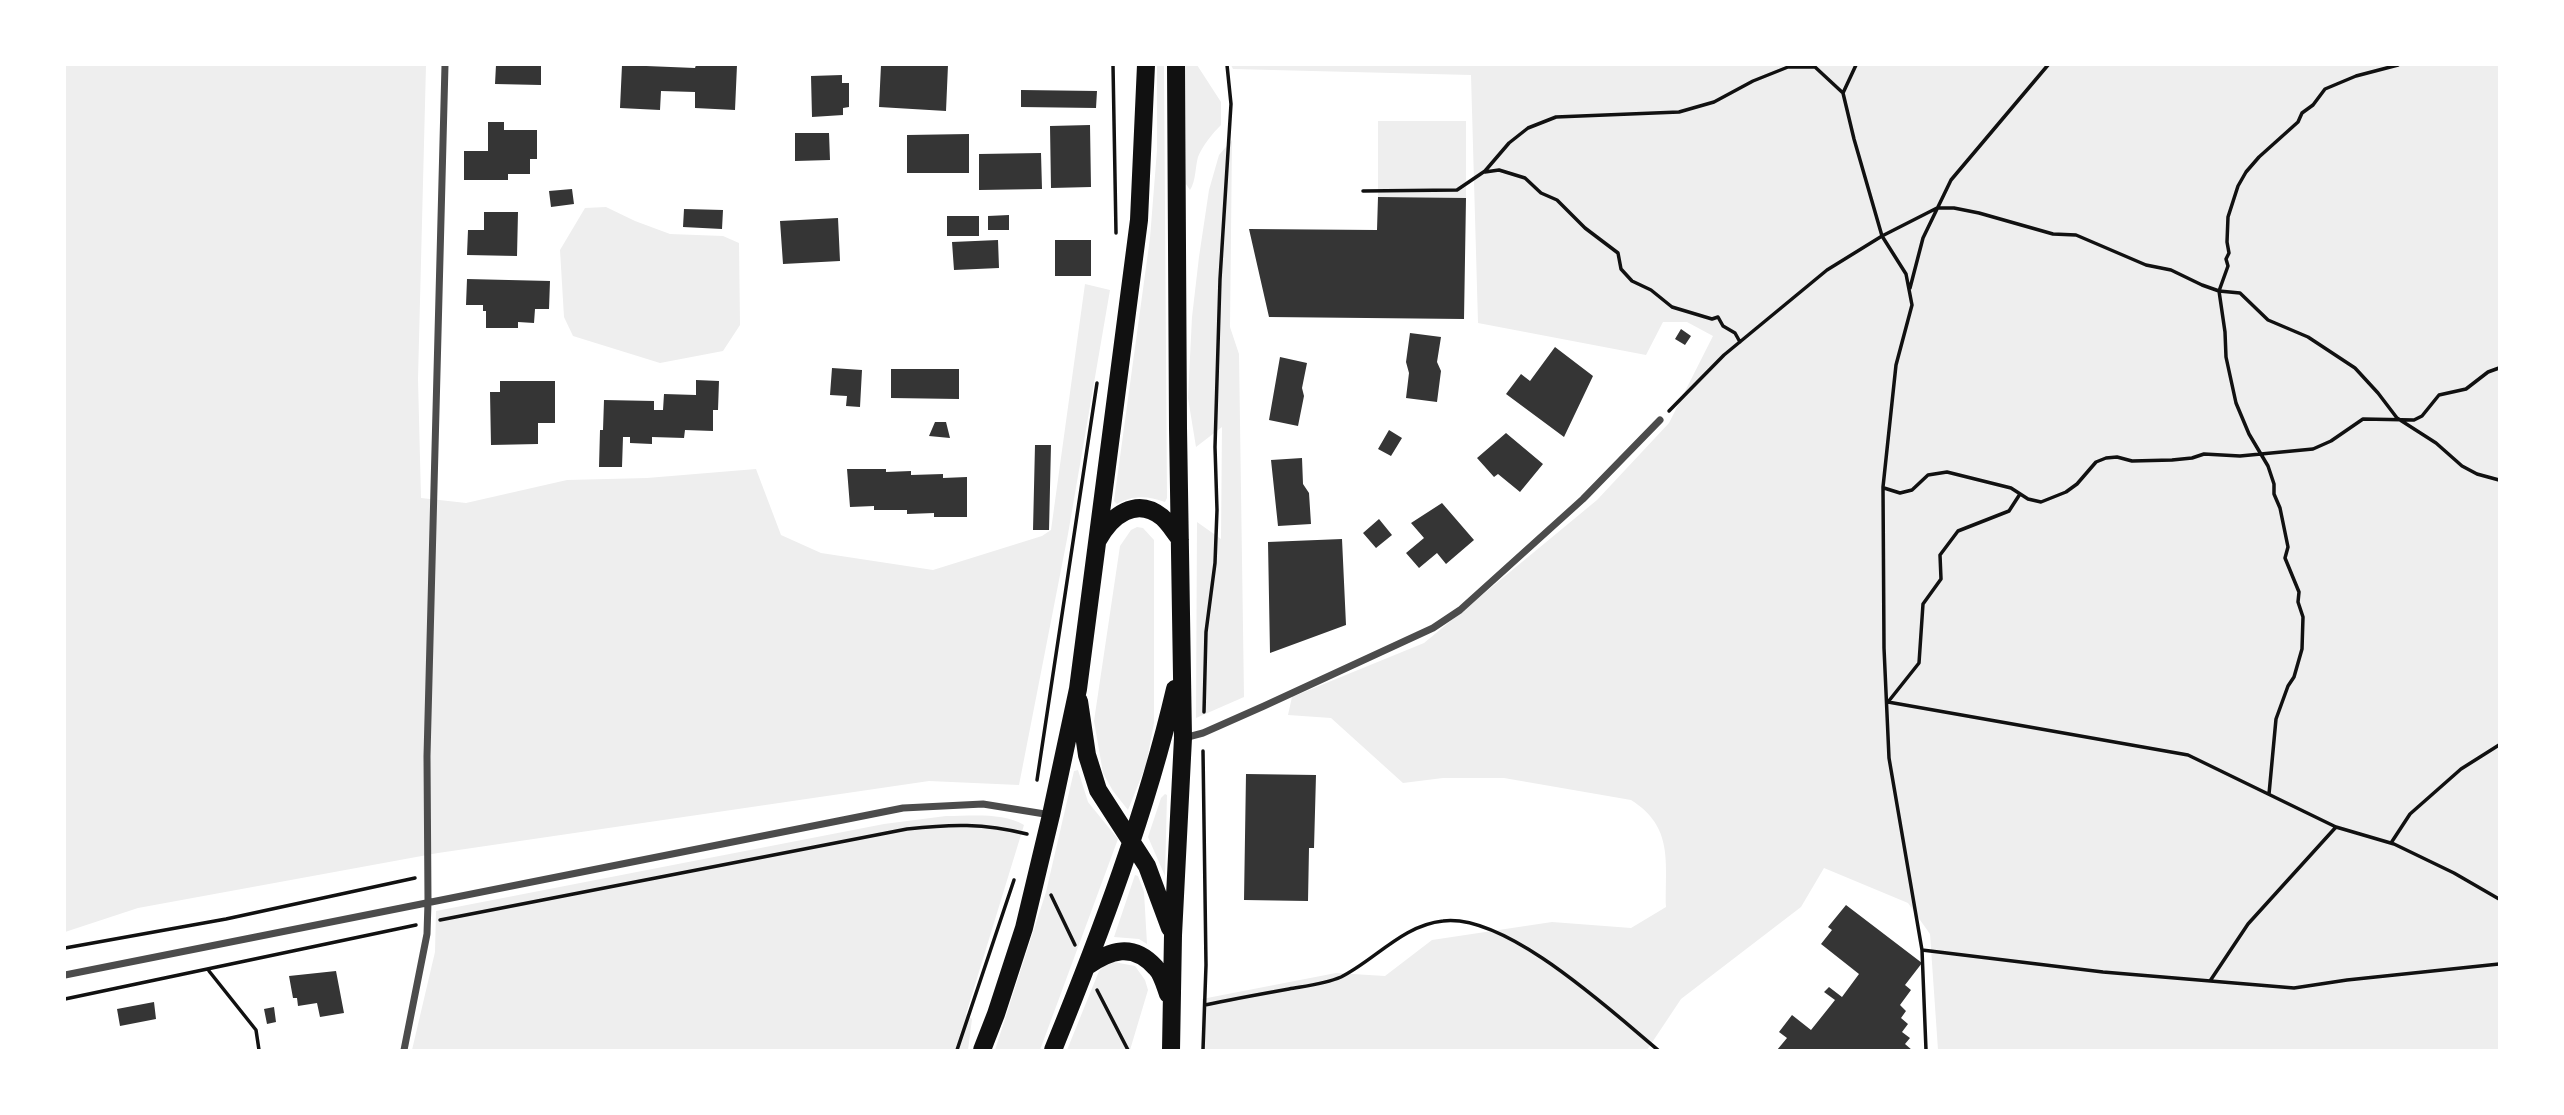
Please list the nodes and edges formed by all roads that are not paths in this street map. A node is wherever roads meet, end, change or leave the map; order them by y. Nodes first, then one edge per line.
1 (445, 65) edge
2 (1146, 65) edge
3 (1176, 65) edge
4 (1660, 420) road end
5 (1180, 539) junction
6 (1095, 546) junction
7 (1181, 661) junction
8 (1077, 689) junction
9 (1183, 738) junction
10 (1051, 816) junction
11 (1133, 842) junction
12 (428, 902) junction
13 (1173, 935) junction
14 (1086, 968) junction
15 (65, 975) edge
16 (1171, 999) junction
17 (404, 1050) edge
18 (982, 1050) edge
19 (1053, 1050) edge
20 (1171, 1050) edge

1 - 12 street
2 - 6 main road
3 - 5 main road
4 - 9 street
5 - 6 main road
5 - 7 main road
6 - 8 main road
7 - 9 main road
7 - 11 main road
8 - 10 main road
8 - 11 main road
9 - 13 main road
10 - 12 street
10 - 18 main road
11 - 13 main road
11 - 14 main road
12 - 15 street
12 - 17 street
13 - 16 main road
14 - 16 main road
14 - 19 main road
16 - 20 main road

